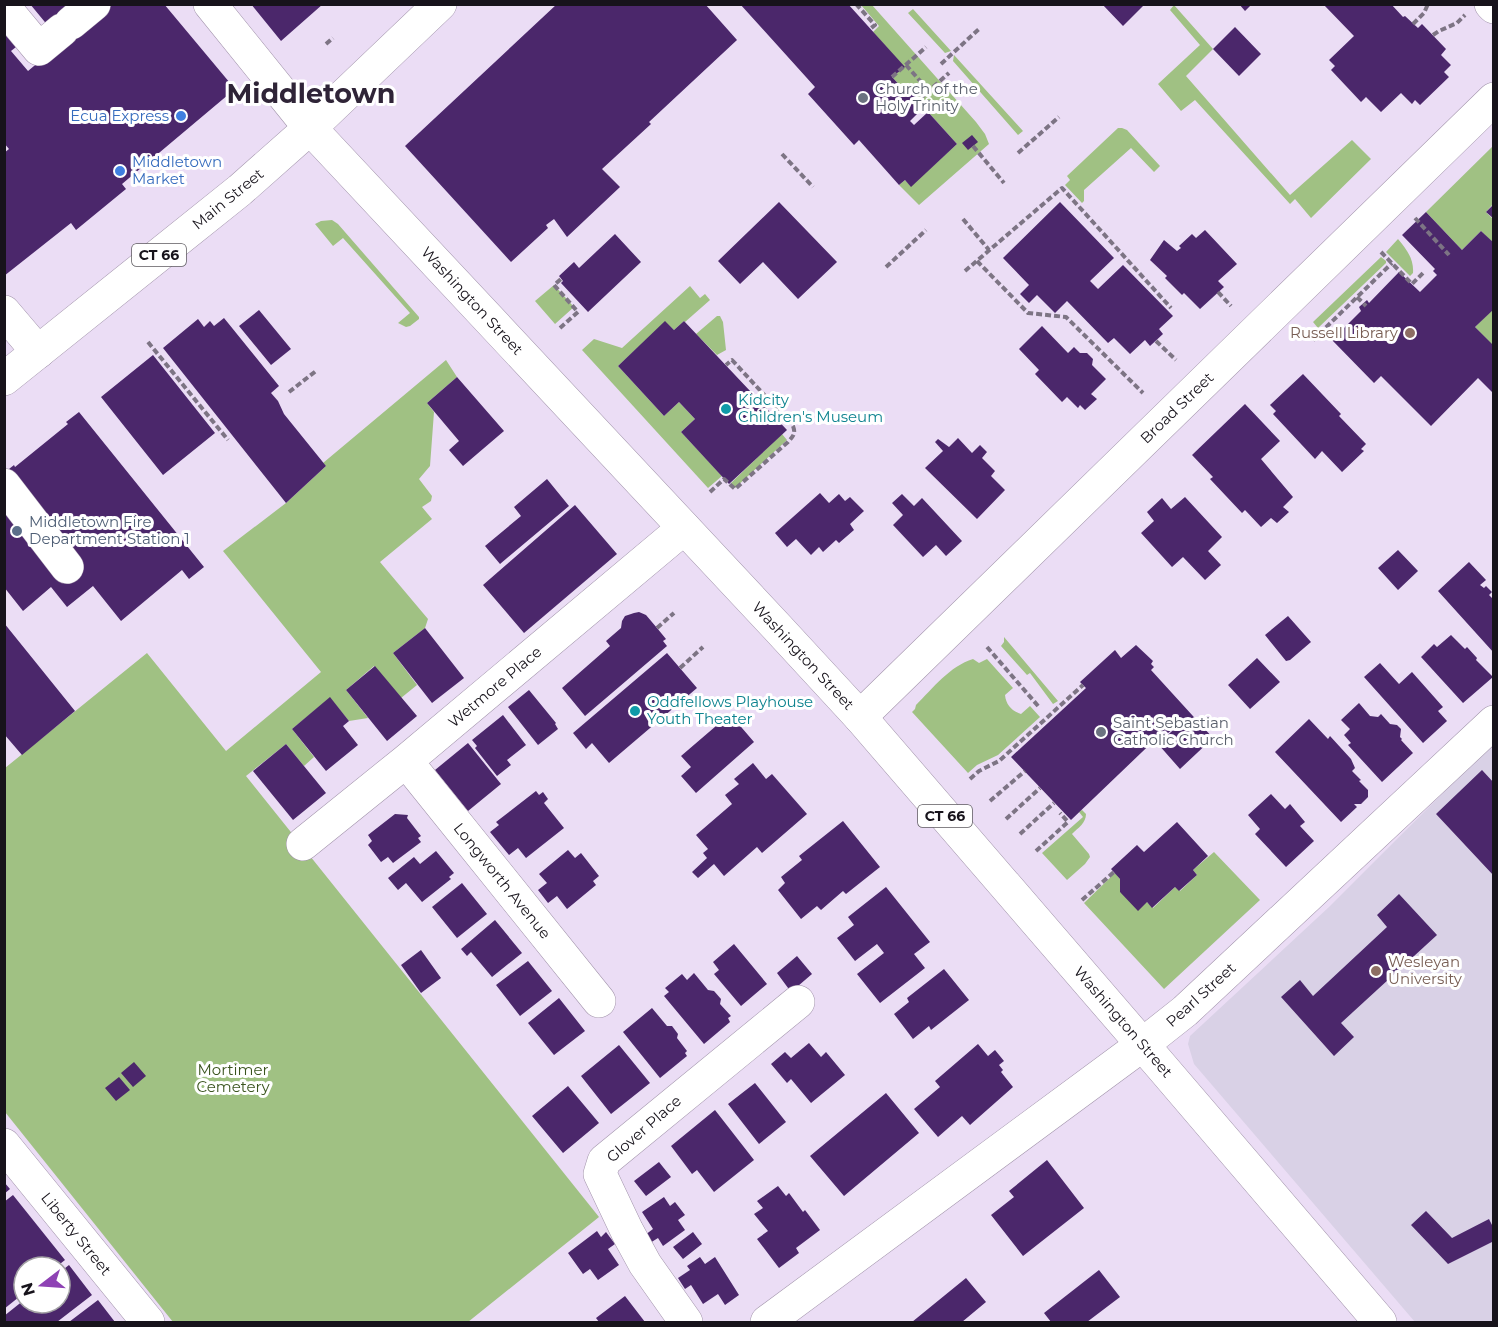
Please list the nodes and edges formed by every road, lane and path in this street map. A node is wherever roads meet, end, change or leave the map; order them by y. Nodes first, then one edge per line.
1 (210, 4) edge
2 (440, 4) edge
3 (856, 4) edge
4 (1428, 4) edge
5 (4, 7) edge
6 (1483, 9) edge
7 (76, 19) edge
8 (1413, 24) dead end
9 (980, 28) dead end
10 (870, 29) dead end
11 (1433, 35) dead end
12 (333, 38) dead end
13 (326, 44) dead end
14 (926, 47) dead end
15 (941, 64) dead end
16 (906, 65) junction
17 (949, 73) dead end
18 (892, 77) dead end
19 (929, 91) junction
20 (1494, 99) edge
21 (913, 105) dead end
22 (1059, 117) dead end
23 (310, 128) junction
24 (973, 146) dead end
25 (1018, 153) dead end
26 (782, 154) dead end
27 (1004, 183) dead end
28 (813, 187) dead end
29 (1414, 218) dead end
30 (963, 219) dead end
31 (926, 230) dead end
32 (989, 250) junction
33 (1380, 251) dead end
34 (1449, 255) dead end
35 (977, 261) junction
36 (1392, 263) junction
37 (886, 267) dead end
38 (965, 271) dead end
39 (1424, 272) dead end
40 (561, 279) dead end
41 (1218, 292) dead end
42 (1357, 297) junction
43 (1231, 306) dead end
44 (1366, 306) dead end
45 (1171, 308) dead end
46 (4, 312) edge
47 (560, 328) dead end
48 (1314, 340) dead end
49 (1156, 341) dead end
50 (148, 342) dead end
51 (39, 352) junction
52 (1176, 360) dead end
53 (726, 365) dead end
54 (316, 370) dead end
55 (4, 380) edge
56 (289, 392) dead end
57 (1143, 393) dead end
58 (228, 440) dead end
59 (4, 486) edge
60 (710, 492) dead end
61 (684, 528) junction
62 (68, 567) dead end
63 (674, 613) dead end
64 (657, 628) dead end
65 (703, 647) dead end
66 (987, 647) dead end
67 (680, 668) dead end
68 (1083, 685) dead end
69 (1039, 706) dead end
70 (860, 717) junction
71 (1494, 722) edge
72 (406, 760) junction
73 (1024, 771) dead end
74 (969, 779) dead end
75 (1040, 788) dead end
76 (990, 801) dead end
77 (1054, 802) dead end
78 (1060, 813) dead end
79 (1006, 819) dead end
80 (1020, 834) dead end
81 (303, 844) dead end
82 (1036, 850) dead end
83 (1114, 872) dead end
84 (1082, 900) dead end
85 (599, 1001) dead end
86 (798, 1002) dead end
87 (1142, 1045) junction
88 (4, 1145) edge
89 (148, 1323) edge
90 (686, 1323) edge
91 (767, 1323) edge
92 (1380, 1323) edge

1 - 23 main road, Washington Street
2 - 23 main road, Main Street
3 - 10 path
4 - 8 path
5 - 7 main road
6 - 11 path
9 - 15 path
12 - 13 path
14 - 16 path
16 - 18 path
16 - 19 path
17 - 19 path
19 - 21 path
20 - 70 main road, Broad Street
22 - 25 path
23 - 51 main road, Main Street / CT 66
23 - 61 main road, Washington Street / CT 66
24 - 27 path
26 - 28 path
29 - 34 path
30 - 32 path
31 - 37 path
32 - 35 path
32 - 45 path
33 - 36 path
35 - 38 path
35 - 57 path
36 - 39 path
36 - 42 path
40 - 47 path
41 - 43 path
42 - 44 path
42 - 48 path
46 - 51 main road
49 - 52 path
50 - 58 path
51 - 55 main road, Main Street / CT 66
53 - 60 path
54 - 56 path
59 - 62 main road
61 - 70 main road, Washington Street / CT 66
61 - 72 main road, Wetmore Place
63 - 64 path
65 - 67 path
66 - 69 path
68 - 74 path
70 - 87 main road, Washington Street / CT 66
71 - 87 main road, Pearl Street
72 - 81 main road, Wetmore Place
72 - 85 main road, Longworth Avenue
73 - 76 path
75 - 79 path
77 - 80 path
78 - 82 path
83 - 84 path
86 - 90 main road, Glover Place
87 - 91 main road, Pearl Street
87 - 92 main road, Washington Street / CT 66
88 - 89 main road, Liberty Street

